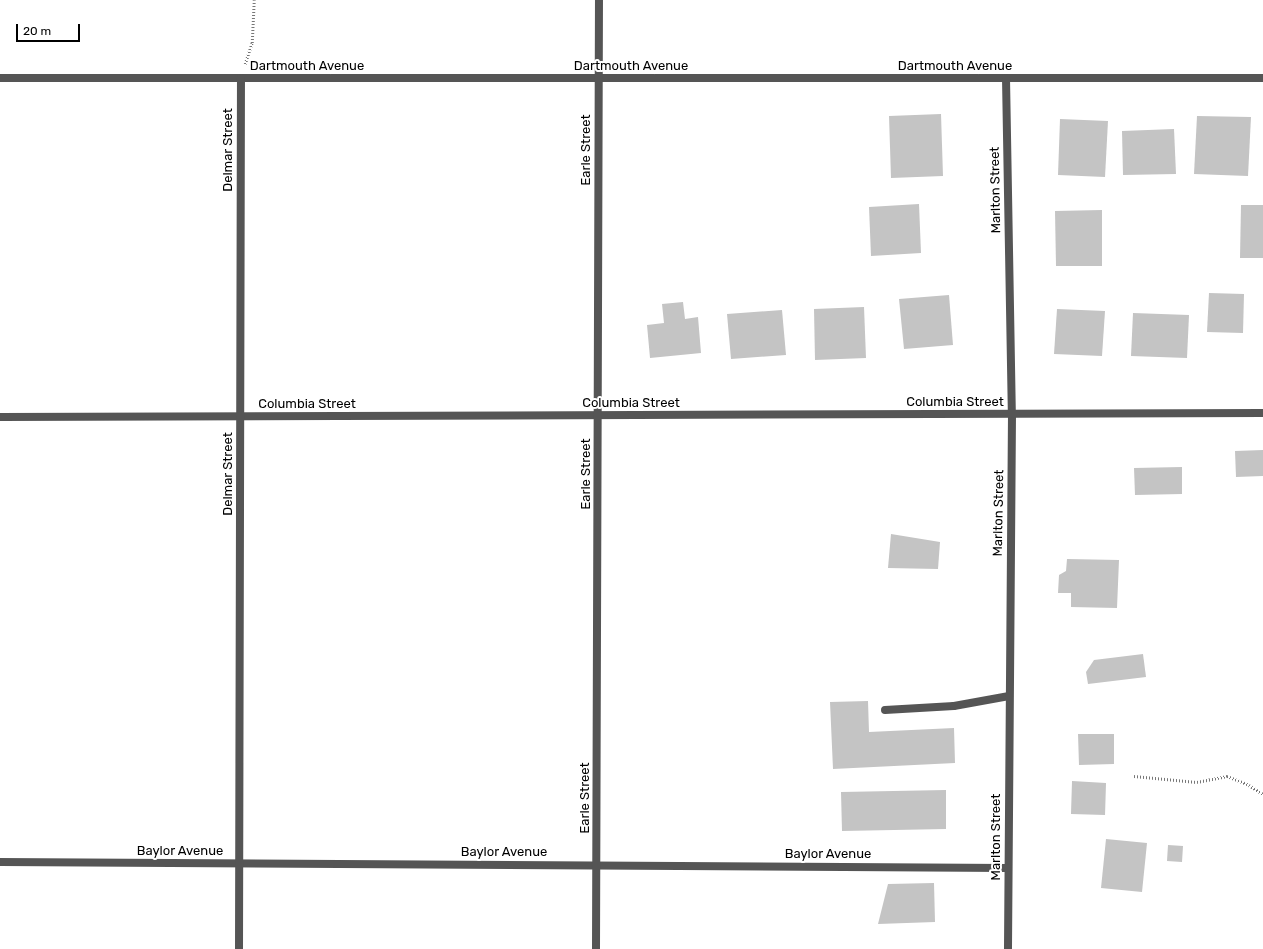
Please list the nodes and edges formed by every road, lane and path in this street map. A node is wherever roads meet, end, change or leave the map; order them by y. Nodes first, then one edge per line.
1 (254, 0) edge
2 (599, 0) edge
3 (0, 78) edge
4 (241, 78) junction
5 (598, 78) junction
6 (1006, 78) junction
7 (1263, 78) edge
8 (1263, 413) edge
9 (1012, 414) junction
10 (598, 415) junction
11 (240, 416) junction
12 (0, 417) edge
13 (1009, 696) junction
14 (885, 710) dead end
15 (1134, 776) dead end
16 (1263, 794) edge
17 (0, 862) edge
18 (239, 863) junction
19 (597, 865) junction
20 (1008, 868) junction
21 (239, 949) edge
22 (596, 949) edge
23 (1008, 949) edge

1 - 4 path
2 - 5 street, Earle Street
3 - 4 street, Dartmouth Avenue
4 - 5 street, Dartmouth Avenue
4 - 11 street, Delmar Street
5 - 6 street, Dartmouth Avenue
5 - 10 street, Earle Street
6 - 7 street, Dartmouth Avenue
6 - 9 street, Marlton Street
8 - 9 street, Columbia Street
9 - 10 street, Columbia Street
9 - 13 street, Marlton Street
10 - 11 street, Columbia Street
10 - 19 street, Earle Street
11 - 12 street, Columbia Street
11 - 18 street, Delmar Street
13 - 14 street
13 - 20 street, Marlton Street
15 - 16 path
17 - 18 street, Baylor Avenue
18 - 19 street, Baylor Avenue
18 - 21 street, Delmar Street
19 - 20 street, Baylor Avenue
19 - 22 street, Earle Street
20 - 23 street, Marlton Street

